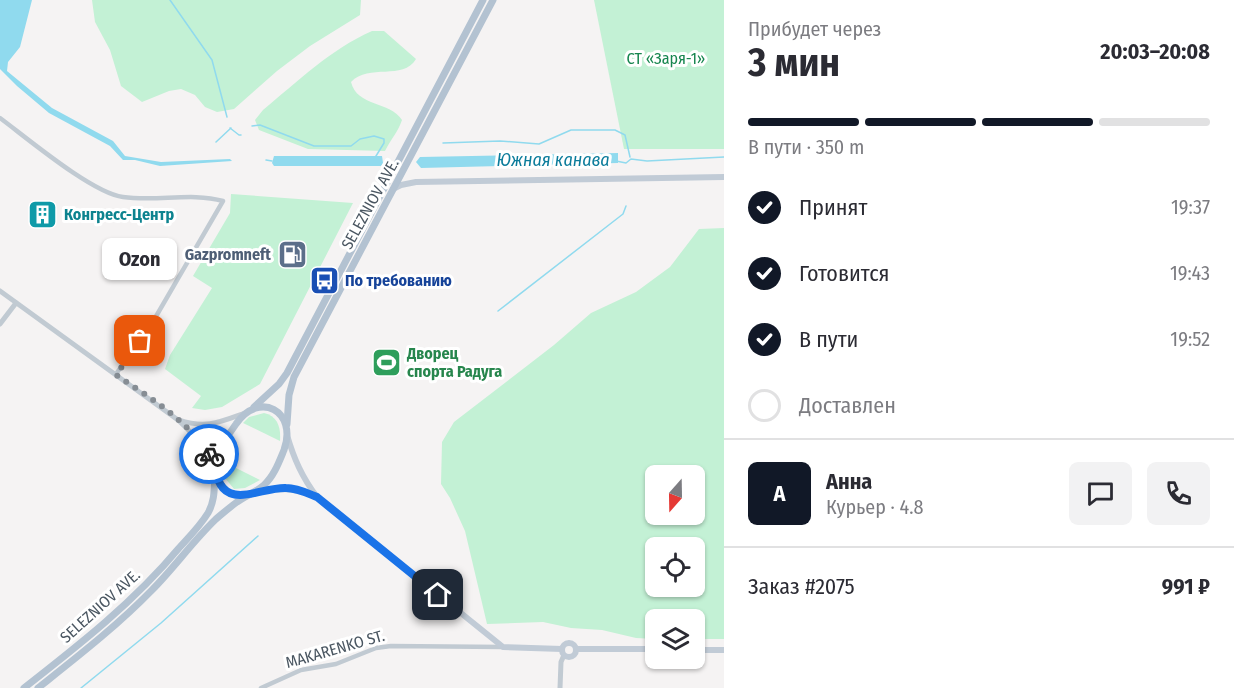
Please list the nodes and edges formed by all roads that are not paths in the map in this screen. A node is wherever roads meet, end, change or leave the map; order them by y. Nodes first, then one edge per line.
1 (483, 0) edge
2 (493, 0) edge
3 (0, 118) edge
4 (404, 172) junction
5 (724, 177) edge
6 (413, 183) junction
7 (393, 189) junction
8 (2, 293) edge
9 (0, 301) edge
10 (16, 303) junction
11 (0, 324) edge
12 (116, 375) junction
13 (247, 411) junction
14 (178, 420) junction
15 (287, 426) junction
16 (287, 435) junction
17 (216, 472) junction
18 (252, 493) junction
19 (317, 497) junction
20 (503, 647) junction
21 (576, 649) junction
22 (645, 650) edge
23 (705, 650) edge
24 (724, 650) edge
25 (563, 652) junction
26 (24, 688) edge
27 (38, 688) edge
28 (261, 688) edge
29 (560, 688) edge

1 - 13 main road, SELEZNIOV AVE.
2 - 4 main road, SELEZNIOV AVE.
3 - 12 street
4 - 6 main road
4 - 7 main road, SELEZNIOV AVE.
5 - 6 main road
6 - 7 main road
7 - 15 main road, SELEZNIOV AVE.
8 - 9 street
8 - 10 street
10 - 11 street
10 - 12 street
12 - 14 street
13 - 14 street
13 - 15 main road
13 - 17 main road
14 - 17 street
15 - 16 main road
16 - 18 main road
16 - 19 main road
17 - 18 main road
17 - 26 main road, SELEZNIOV AVE.
18 - 19 main road
18 - 27 main road, SELEZNIOV AVE.
19 - 20 main road
20 - 25 main road, MAKARENKO ST.
20 - 28 street, MAKARENKO ST.
21 - 22 main road
21 - 25 main road
21 - 25 main road
23 - 24 main road
25 - 29 street

